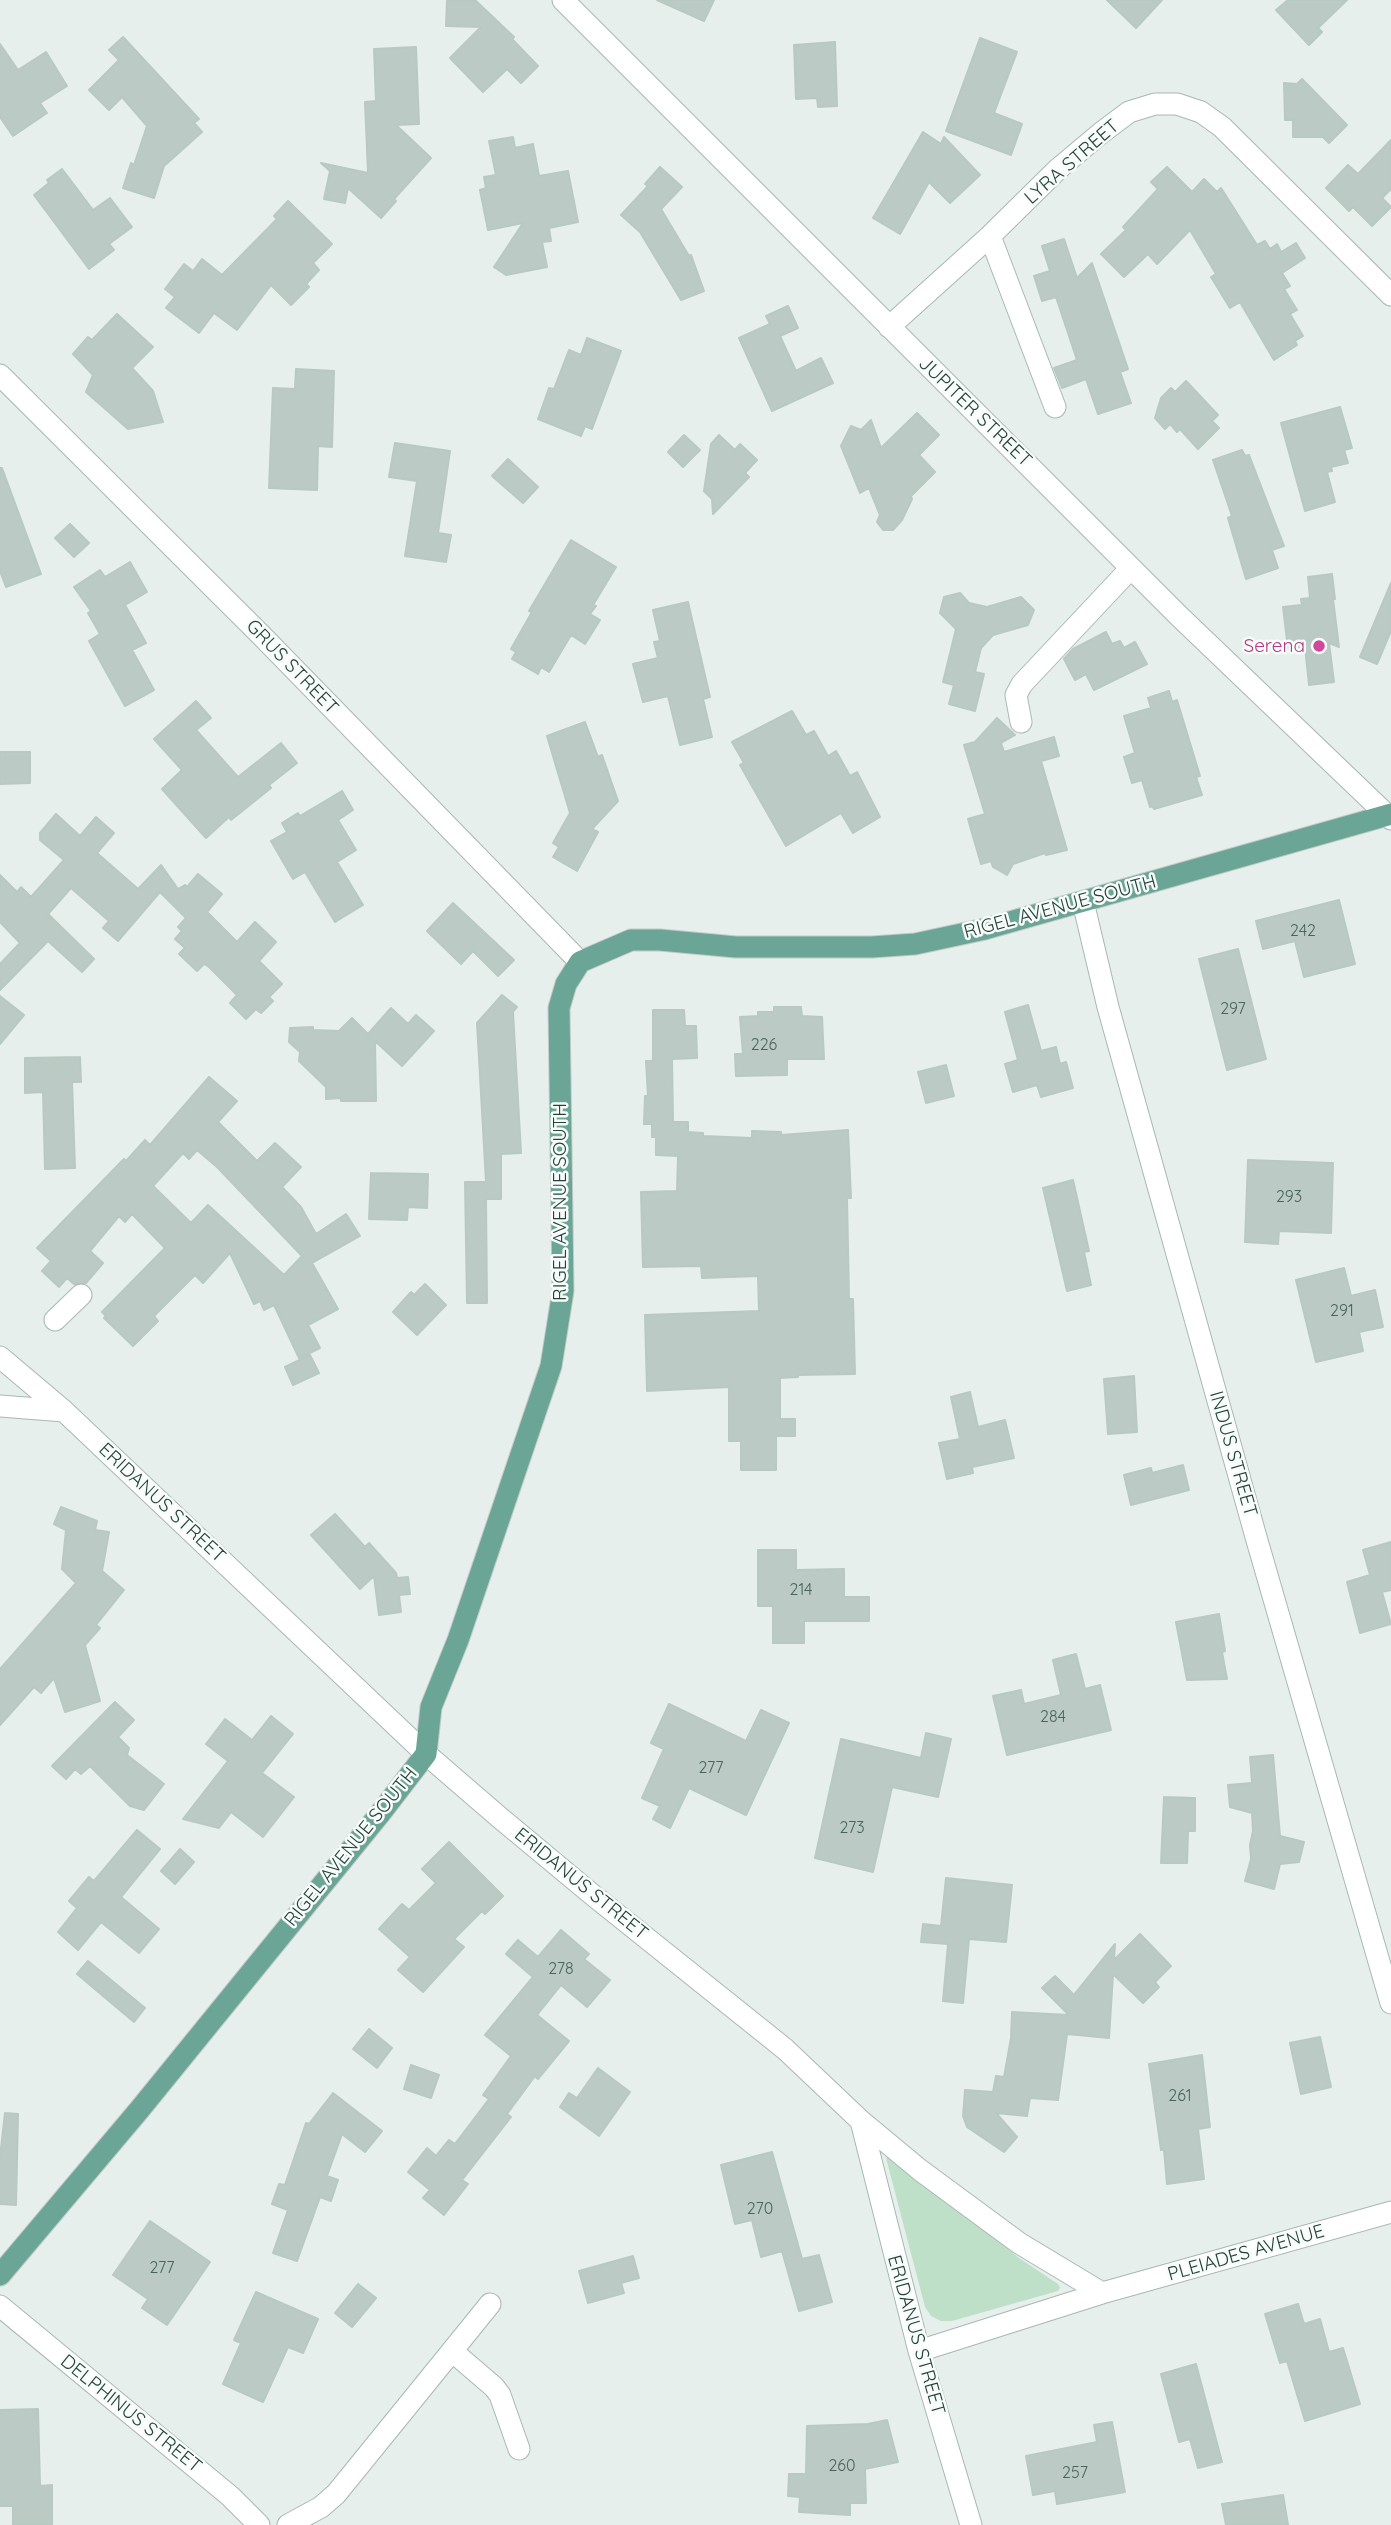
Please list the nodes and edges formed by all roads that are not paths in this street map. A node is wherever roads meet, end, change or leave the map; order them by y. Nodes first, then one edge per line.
1 (563, 0) edge
2 (990, 236) junction
3 (1391, 295) edge
4 (889, 327) junction
5 (0, 375) edge
6 (1055, 407) dead end
7 (1131, 568) junction
8 (1021, 722) dead end
9 (1390, 816) edge
10 (1083, 902) junction
11 (580, 962) junction
12 (81, 1295) dead end
13 (55, 1320) dead end
14 (0, 1357) edge
15 (0, 1406) edge
16 (64, 1410) junction
17 (426, 1754) junction
18 (1391, 2003) edge
19 (861, 2121) junction
20 (1391, 2212) edge
21 (0, 2275) edge
22 (1102, 2293) junction
23 (490, 2304) dead end
24 (0, 2306) edge
25 (452, 2351) junction
26 (919, 2351) junction
27 (519, 2449) dead end
28 (259, 2525) edge
29 (288, 2525) edge
30 (971, 2525) edge

1 - 4 street, JUPITER STREET
2 - 3 street, LYRA STREET
2 - 4 street, LYRA STREET
2 - 6 street
4 - 7 street, JUPITER STREET
5 - 11 street, GRUS STREET
7 - 8 street
7 - 9 street, JUPITER STREET
9 - 10 main road, RIGEL AVENUE SOUTH
10 - 11 main road, RIGEL AVENUE SOUTH
10 - 18 street, INDUS STREET
11 - 17 main road, RIGEL AVENUE SOUTH
12 - 13 street
14 - 16 street, ERIDANUS STREET
15 - 16 street
16 - 17 street, ERIDANUS STREET
17 - 19 street, ERIDANUS STREET
17 - 21 main road, RIGEL AVENUE SOUTH
19 - 22 street
19 - 26 street, ERIDANUS STREET
20 - 22 street, PLEIADES AVENUE
22 - 26 street, PLEIADES AVENUE
23 - 25 street
24 - 28 street, DELPHINUS STREET
25 - 27 street
25 - 29 street
26 - 30 street, ERIDANUS STREET

